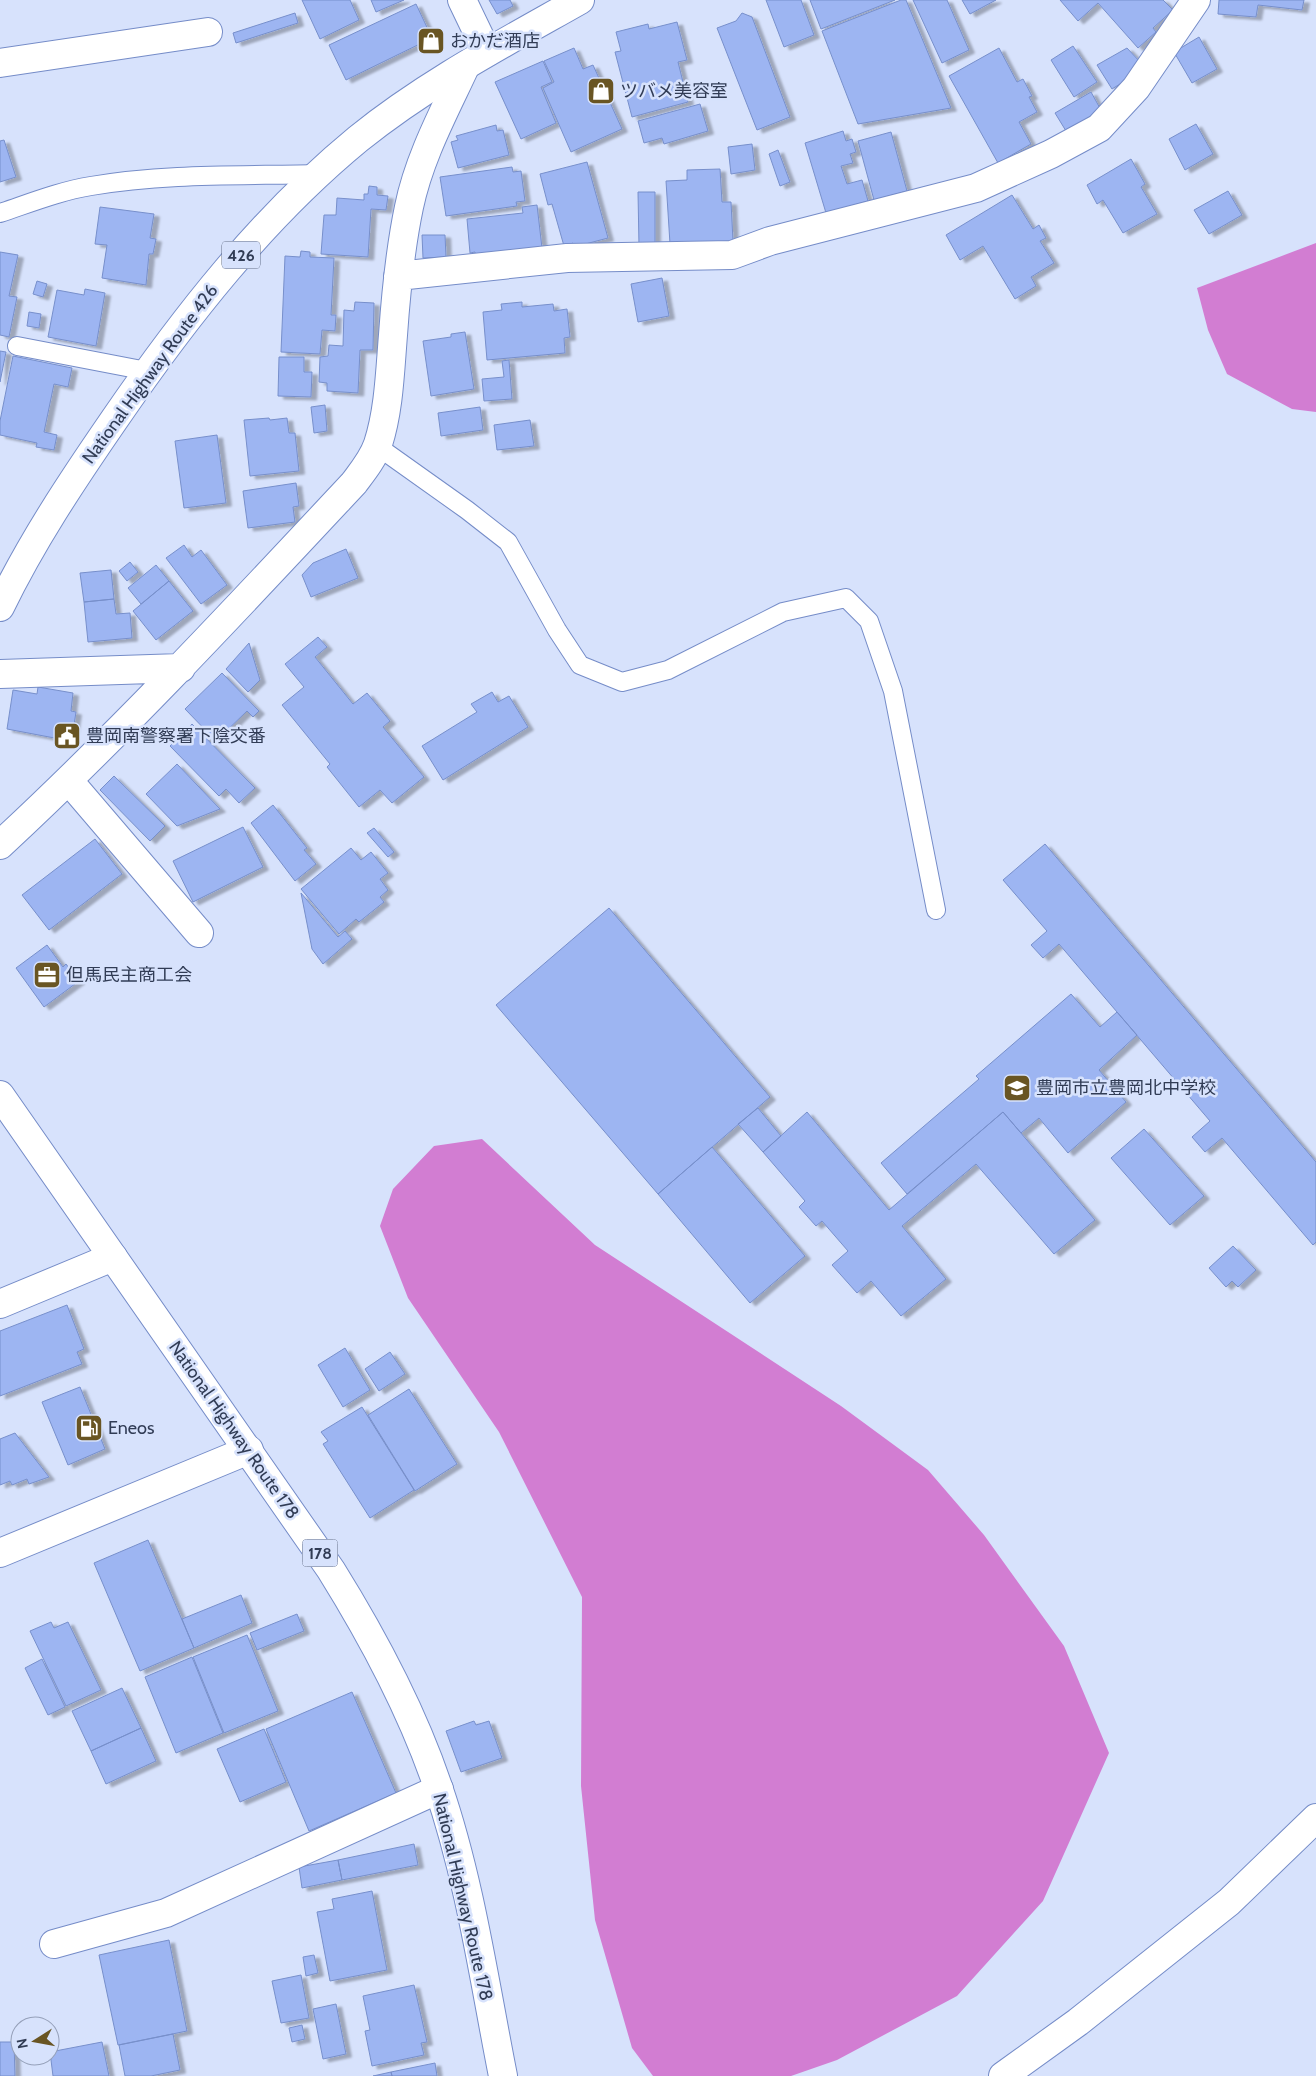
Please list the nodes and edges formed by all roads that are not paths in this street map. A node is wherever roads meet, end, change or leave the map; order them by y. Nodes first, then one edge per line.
1 (462, 0) edge
2 (580, 0) edge
3 (1196, 0) edge
4 (208, 32) dead end
5 (476, 59) junction
6 (0, 64) edge
7 (320, 174) junction
8 (0, 213) edge
9 (398, 276) junction
10 (17, 346) dead end
11 (147, 371) junction
12 (378, 446) junction
13 (0, 607) edge
14 (181, 668) junction
15 (0, 674) edge
16 (69, 781) junction
17 (0, 845) edge
18 (936, 910) dead end
19 (199, 933) dead end
20 (0, 1095) edge
21 (113, 1257) junction
22 (0, 1304) edge
23 (249, 1450) junction
24 (0, 1554) edge
25 (439, 1789) junction
26 (1316, 1818) edge
27 (54, 1944) dead end
28 (503, 2076) edge
29 (1003, 2076) edge

1 - 5 main road
2 - 5 main road, National Highway Route 426 / 426
3 - 9 main road
4 - 6 main road
5 - 7 main road, National Highway Route 426 / 426
5 - 9 main road
7 - 8 lane
7 - 11 main road, National Highway Route 426 / 426
9 - 12 main road
10 - 11 lane
11 - 13 main road, National Highway Route 426 / 426
12 - 14 main road
12 - 18 lane
14 - 15 main road
14 - 16 main road
16 - 17 main road
16 - 19 main road
20 - 21 main road, National Highway Route 178 / 178
21 - 22 main road
21 - 23 main road, National Highway Route 178 / 178
23 - 24 main road
23 - 25 main road, National Highway Route 178 / 178
25 - 27 main road
25 - 28 main road, National Highway Route 178 / 178
26 - 29 main road

